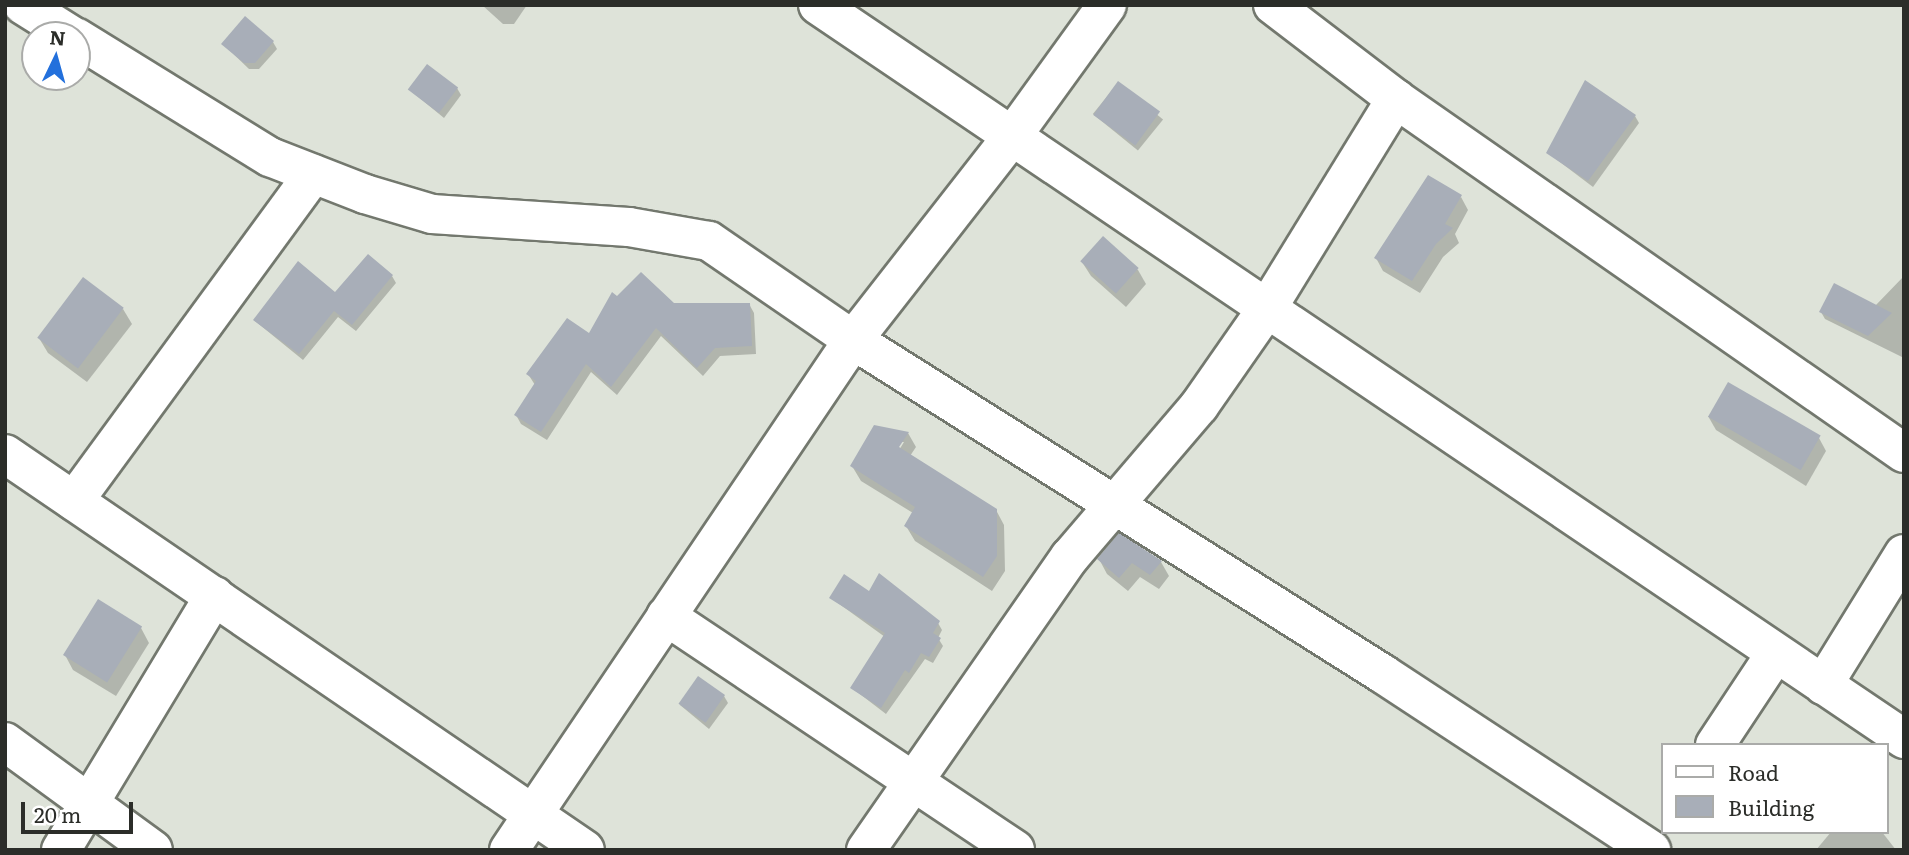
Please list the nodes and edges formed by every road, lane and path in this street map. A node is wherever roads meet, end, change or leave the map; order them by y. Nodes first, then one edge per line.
1 (23, 5) edge
2 (817, 5) edge
3 (1107, 5) edge
4 (1273, 5) edge
5 (49, 21) edge
6 (91, 47) edge
7 (1396, 99) junction
8 (1013, 135) junction
9 (313, 174) junction
10 (1266, 310) junction
11 (853, 340) junction
12 (1904, 453) edge
13 (5, 454) edge
14 (74, 501) junction
15 (1116, 506) junction
16 (1904, 554) edge
17 (214, 596) junction
18 (666, 616) junction
19 (1776, 653) junction
20 (1823, 685) junction
21 (1904, 739) edge
22 (5, 742) edge
23 (1716, 743) edge
24 (914, 781) junction
25 (91, 804) junction
26 (533, 814) junction
27 (1651, 842) edge
28 (61, 850) edge
29 (153, 850) edge
30 (509, 850) edge
31 (585, 850) edge
32 (866, 850) edge
33 (1015, 850) edge

1 - 5 street
2 - 8 street
3 - 8 street
4 - 7 street
6 - 9 street
7 - 10 street
7 - 12 street
8 - 10 street
8 - 11 street
9 - 11 street
9 - 14 street
10 - 15 street
10 - 19 street
11 - 15 street
11 - 18 street
13 - 14 street
14 - 17 street
15 - 24 street
15 - 27 street
16 - 20 street
17 - 25 street
17 - 26 street
18 - 24 street
18 - 26 street
19 - 20 street
19 - 23 street
20 - 21 street
22 - 25 street
24 - 32 street
24 - 33 street
25 - 28 street
25 - 29 street
26 - 30 street
26 - 31 street

